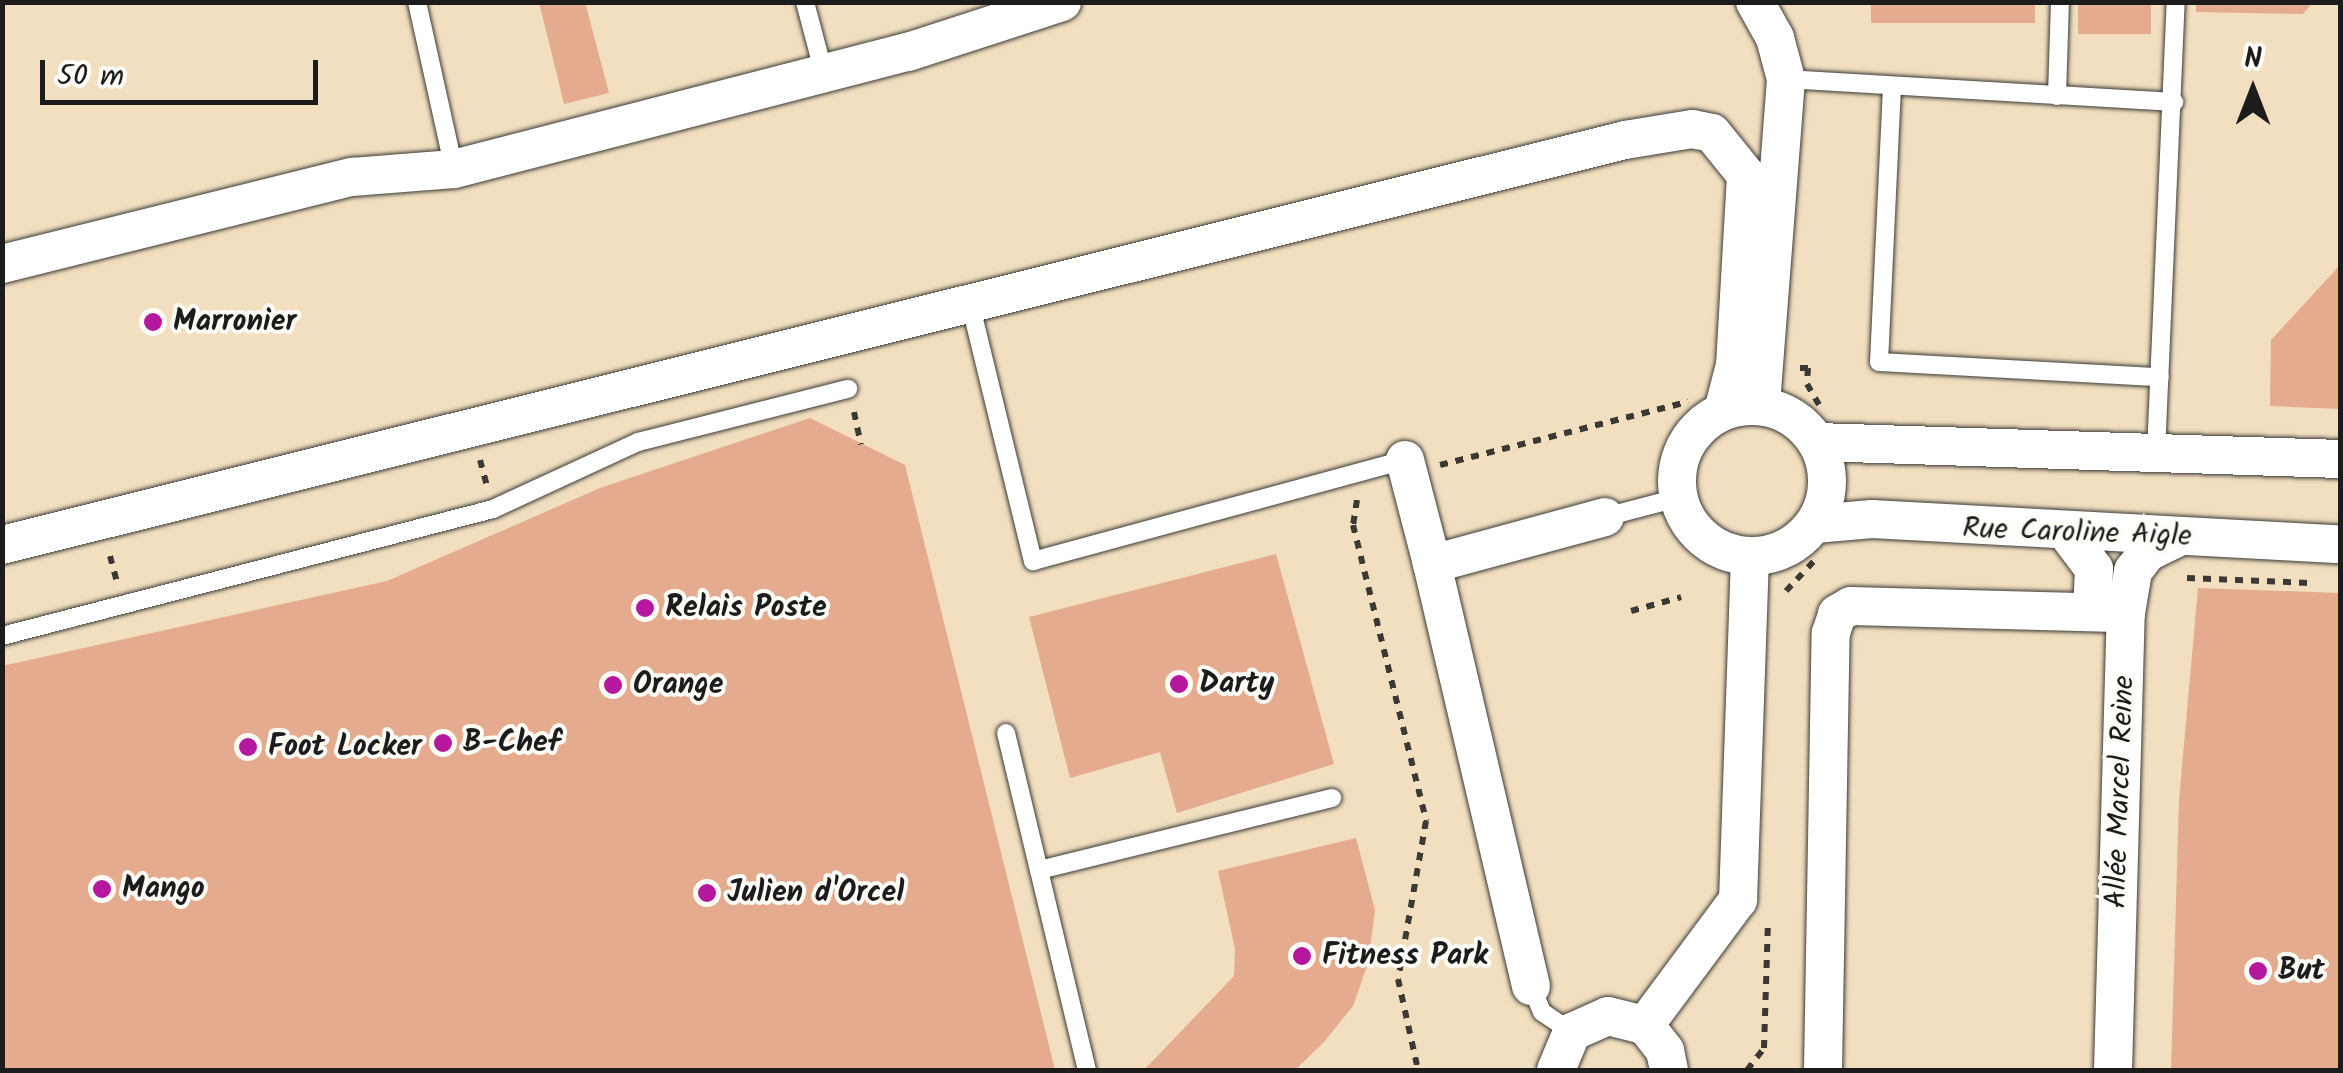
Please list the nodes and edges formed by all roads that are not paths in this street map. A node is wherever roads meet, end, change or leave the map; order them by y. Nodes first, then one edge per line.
1 (417, 2) edge
2 (804, 2) edge
3 (1062, 2) edge
4 (1755, 2) edge
5 (2060, 2) edge
6 (2176, 2) edge
7 (824, 74) junction
8 (1786, 79) junction
9 (1892, 87) junction
10 (2057, 96) junction
11 (2174, 102) junction
12 (454, 168) junction
13 (2, 264) edge
14 (970, 303) junction
15 (2160, 377) junction
16 (848, 389) dead end
17 (1760, 406) junction
18 (1723, 411) junction
19 (1817, 442) junction
20 (2156, 453) junction
21 (2340, 459) edge
22 (1405, 460) joint
23 (1678, 498) junction
24 (1605, 517) joint
25 (1815, 524) junction
26 (2067, 533) junction
27 (2177, 538) junction
28 (2340, 544) edge
29 (2, 545) edge
30 (1750, 557) junction
31 (1432, 564) junction
32 (2109, 612) junction
33 (2, 636) edge
34 (1006, 733) dead end
35 (1332, 798) dead end
36 (1040, 870) junction
37 (1531, 986) joint
38 (1645, 1026) junction
39 (1572, 1032) junction
40 (1087, 1070) edge
41 (1556, 1070) edge
42 (1669, 1070) edge
43 (1823, 1070) edge
44 (2113, 1070) edge

1 - 12 lane
2 - 7 lane
3 - 7 street
4 - 8 street
5 - 10 lane
6 - 11 lane
7 - 12 street
8 - 9 lane
8 - 17 street
9 - 10 lane
9 - 15 lane
10 - 11 lane
11 - 15 lane
12 - 13 street
14 - 18 street
14 - 22 lane
14 - 29 street
15 - 20 lane
16 - 33 lane
17 - 18 street
17 - 19 street
18 - 23 street
19 - 20 street
19 - 25 street
20 - 21 street
22 - 31 street
23 - 24 lane
23 - 30 street
24 - 31 street
25 - 26 street, Rue Caroline Aigle
25 - 30 street
26 - 27 street, Rue Caroline Aigle
26 - 32 street
27 - 28 street, Rue Caroline Aigle
27 - 32 street, Allée Marcel Reine
30 - 38 street
31 - 37 street
32 - 43 street
32 - 44 street, Allée Marcel Reine
34 - 36 lane
35 - 36 lane
36 - 40 lane
37 - 39 lane
38 - 39 street
38 - 42 street
39 - 41 street

